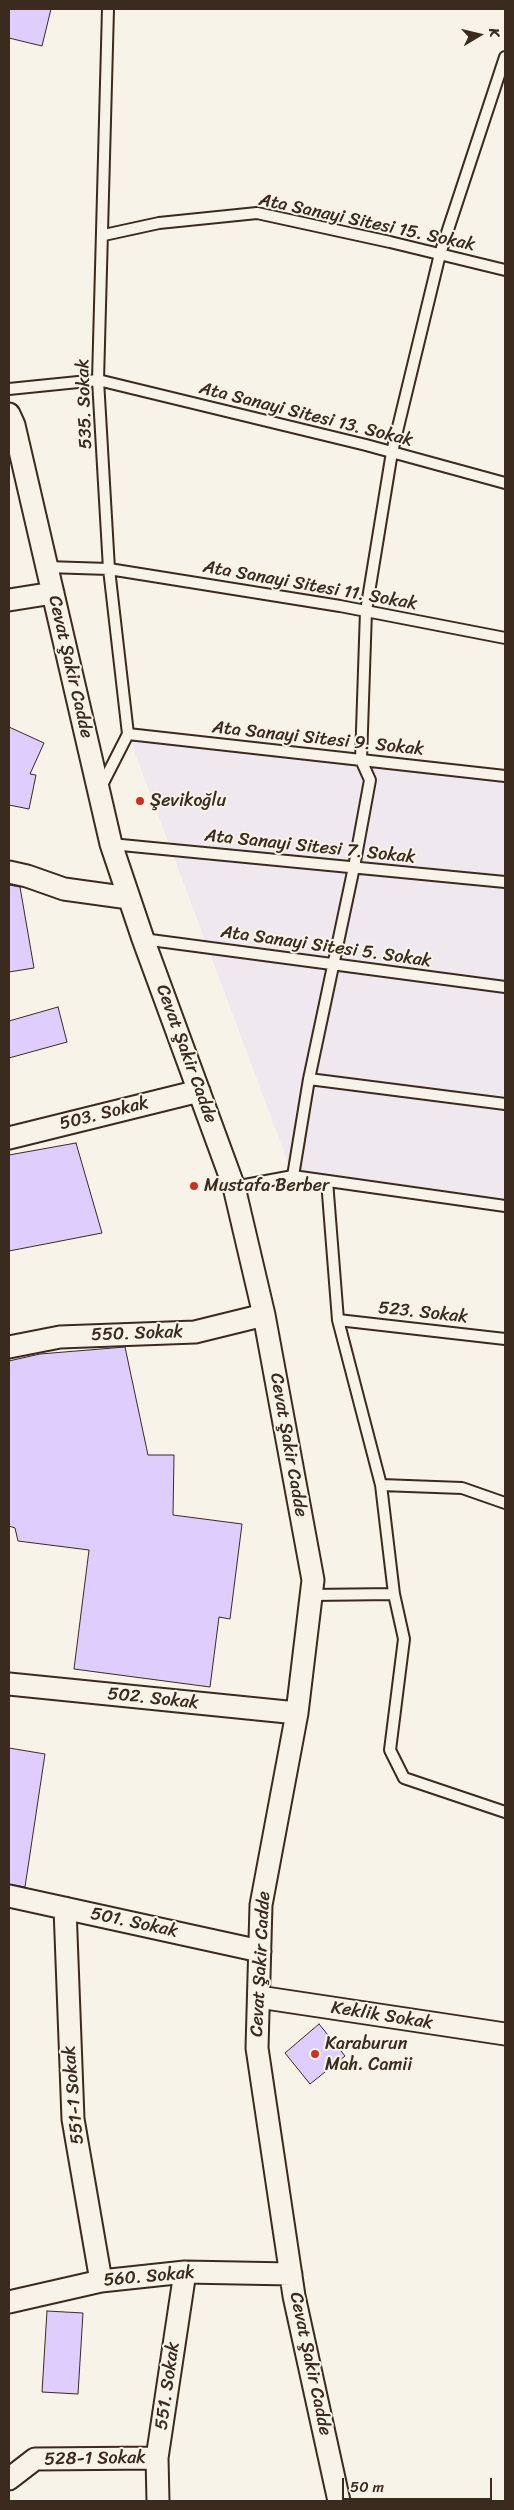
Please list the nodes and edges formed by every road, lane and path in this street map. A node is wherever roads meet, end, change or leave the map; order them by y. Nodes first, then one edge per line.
1 (108, 9) edge
2 (504, 62) edge
3 (104, 235) junction
4 (440, 254) junction
5 (505, 270) edge
6 (98, 380) junction
7 (9, 389) edge
8 (9, 414) edge
9 (392, 452) junction
10 (505, 483) edge
11 (46, 567) junction
12 (109, 569) junction
13 (53, 593) junction
14 (9, 600) edge
15 (366, 611) junction
16 (505, 638) edge
17 (128, 734) junction
18 (361, 760) junction
19 (505, 776) edge
20 (99, 791) junction
21 (111, 844) junction
22 (354, 867) junction
23 (9, 872) edge
24 (505, 882) edge
25 (129, 898) junction
26 (143, 939) junction
27 (333, 964) junction
28 (505, 987) edge
29 (309, 1079) junction
30 (199, 1091) junction
31 (505, 1104) edge
32 (9, 1138) edge
33 (292, 1176) junction
34 (327, 1181) junction
35 (234, 1186) junction
36 (505, 1206) edge
37 (264, 1316) junction
38 (338, 1320) junction
39 (505, 1339) edge
40 (9, 1347) edge
41 (381, 1486) junction
42 (505, 1503) edge
43 (394, 1594) junction
44 (311, 1595) junction
45 (9, 1684) edge
46 (298, 1713) junction
47 (505, 1812) edge
48 (9, 1896) edge
49 (64, 1908) junction
50 (260, 1951) junction
51 (259, 1997) junction
52 (505, 2034) edge
53 (185, 2272) junction
54 (291, 2274) junction
55 (101, 2281) junction
56 (9, 2302) edge
57 (157, 2458) junction
58 (9, 2479) edge
59 (158, 2501) edge
60 (338, 2501) edge

1 - 3 lane, 535. Sokak
2 - 4 lane
3 - 4 lane, Ata Sanayi Sitesi 15. Sokak
3 - 6 lane, 535. Sokak
4 - 5 lane, Ata Sanayi Sitesi 15. Sokak
4 - 9 lane
6 - 7 lane, Ata Sanayi Sitesi 13. Sokak
6 - 9 lane, Ata Sanayi Sitesi 13. Sokak
6 - 12 lane, 535. Sokak
8 - 11 street, Cevat Şakir Cadde
9 - 10 lane, Ata Sanayi Sitesi 13. Sokak
9 - 15 lane
11 - 12 lane, Ata Sanayi Sitesi 11. Sokak
11 - 13 street, Cevat Şakir Cadde
12 - 15 lane, Ata Sanayi Sitesi 11. Sokak
12 - 17 lane, 535. Sokak
13 - 14 street
13 - 20 street, Cevat Şakir Cadde
15 - 16 lane, Ata Sanayi Sitesi 11. Sokak
15 - 18 lane
17 - 18 lane, Ata Sanayi Sitesi 9. Sokak
17 - 20 lane
18 - 19 lane, Ata Sanayi Sitesi 9. Sokak
18 - 22 lane
20 - 21 street, Cevat Şakir Cadde
21 - 22 lane, Ata Sanayi Sitesi 7. Sokak
21 - 25 street, Cevat Şakir Cadde
22 - 24 lane, Ata Sanayi Sitesi 7. Sokak
22 - 27 lane
23 - 25 street
25 - 26 street, Cevat Şakir Cadde
26 - 27 lane, Ata Sanayi Sitesi 5. Sokak
26 - 30 street, Cevat Şakir Cadde
27 - 28 lane, Ata Sanayi Sitesi 5. Sokak
27 - 29 lane
29 - 31 lane
29 - 33 lane
30 - 32 street, 503. Sokak
30 - 35 street, Cevat Şakir Cadde
33 - 34 lane
33 - 35 lane
34 - 36 lane
34 - 38 lane
35 - 37 street, Cevat Şakir Cadde
37 - 40 street, 550. Sokak
37 - 44 street, Cevat Şakir Cadde
38 - 39 lane, 523. Sokak
38 - 41 lane
41 - 42 lane
41 - 43 lane
43 - 44 lane
43 - 47 lane
44 - 46 street, Cevat Şakir Cadde
45 - 46 street, 502. Sokak
46 - 50 street, Cevat Şakir Cadde
48 - 49 street, 501. Sokak
49 - 50 street, 501. Sokak
49 - 55 street, 551-1 Sokak
50 - 51 street, Cevat Şakir Cadde
51 - 52 street, Keklik Sokak
51 - 54 street, Cevat Şakir Cadde
53 - 54 street, 560. Sokak
53 - 55 street, 560. Sokak
53 - 57 street, 551. Sokak
54 - 60 street, Cevat Şakir Cadde
55 - 56 street, 560. Sokak
57 - 58 street, 528-1 Sokak
57 - 59 street, 551. Sokak

